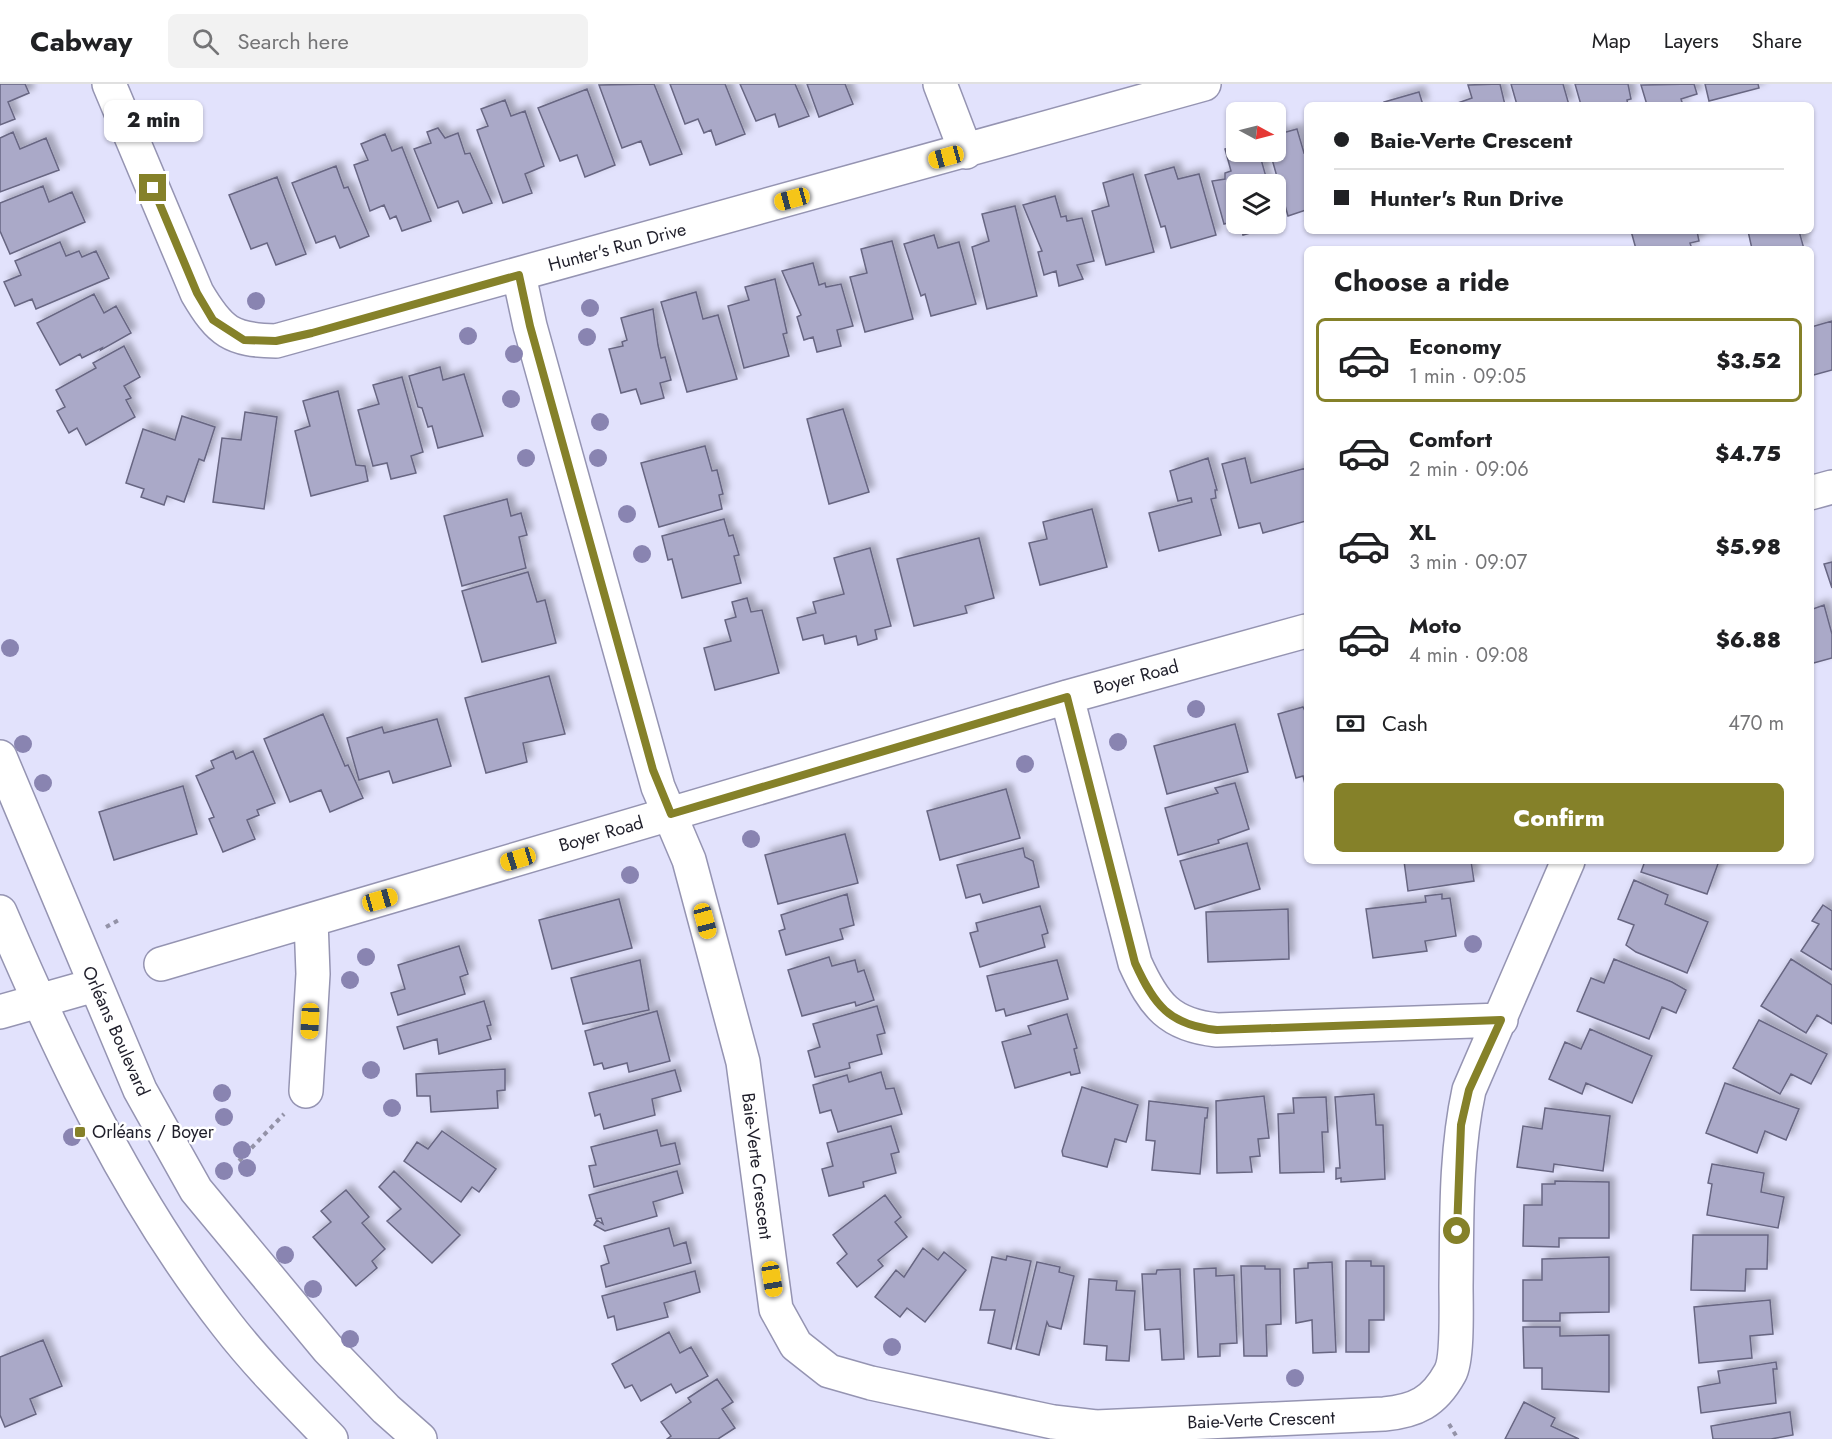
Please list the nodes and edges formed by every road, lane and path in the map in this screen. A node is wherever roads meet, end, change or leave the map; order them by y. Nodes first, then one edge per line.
1 (109, 84) edge
2 (940, 84) edge
3 (1204, 84) edge
4 (966, 152) junction
5 (519, 275) junction
6 (1832, 487) edge
7 (1814, 492) edge
8 (1304, 632) edge
9 (1067, 697) junction
10 (0, 757) edge
11 (671, 814) junction
12 (1567, 864) edge
13 (0, 912) edge
14 (311, 920) junction
15 (161, 964) dead end
16 (95, 985) junction
17 (38, 1001) junction
18 (0, 1012) edge
19 (1501, 1020) junction
20 (306, 1091) joint
21 (239, 1161) dead end
22 (331, 1439) edge
23 (420, 1439) edge

1 - 5 street, Hunter's Run Drive
2 - 4 street
3 - 4 street, Hunter's Run Drive
4 - 5 street, Hunter's Run Drive
5 - 11 street, Baie-Verte Crescent
6 - 7 street
8 - 9 street, Boyer Road
9 - 11 street, Boyer Road
9 - 19 street
10 - 16 street, Orléans Boulevard
11 - 14 street, Boyer Road
11 - 19 street, Baie-Verte Crescent
12 - 19 street, Baie-Verte Crescent
13 - 17 street
14 - 15 street, Boyer Road
14 - 20 street
16 - 17 street
16 - 23 street, Orléans Boulevard
17 - 18 street
17 - 22 street
20 - 21 path

